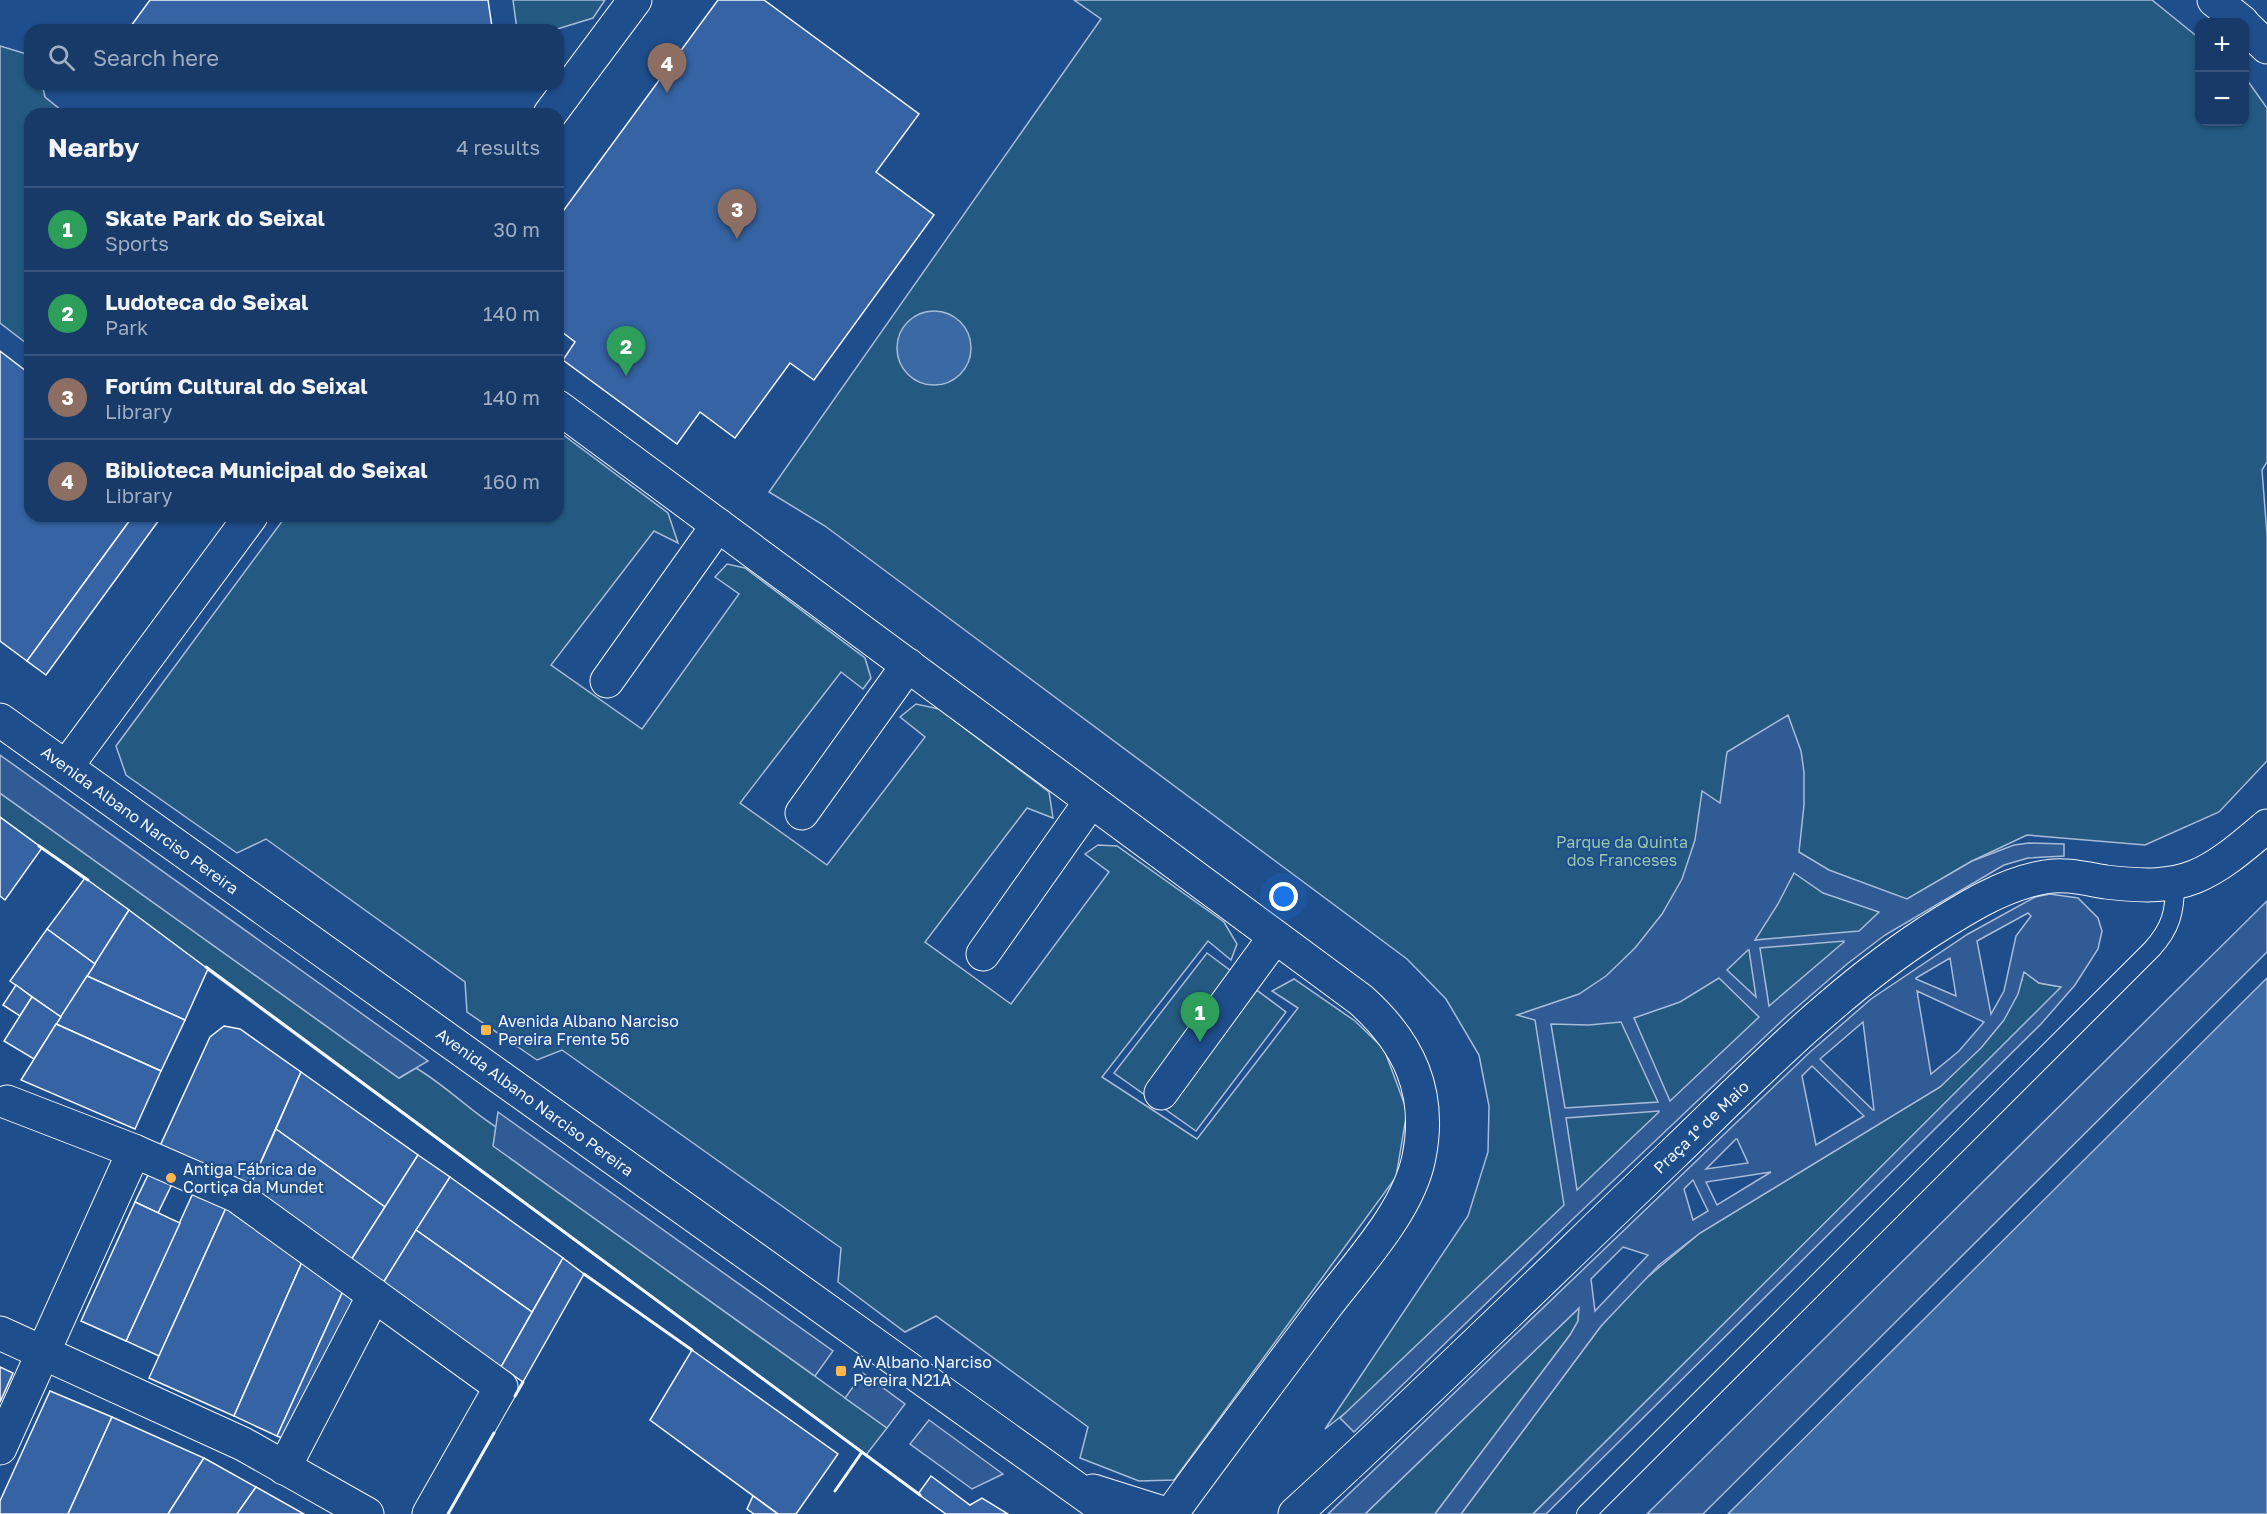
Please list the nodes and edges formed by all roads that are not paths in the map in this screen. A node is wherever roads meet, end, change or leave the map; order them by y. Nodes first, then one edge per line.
1 (635, 0) edge
2 (2214, 0) edge
3 (2236, 18) edge
4 (2249, 30) edge
5 (2267, 47) edge
6 (554, 108) edge
7 (564, 411) edge
8 (248, 522) edge
9 (718, 525) junction
10 (908, 665) junction
11 (607, 681) dead end
12 (0, 720) edge
13 (66, 767) junction
14 (1091, 801) junction
15 (802, 813) dead end
16 (2267, 826) edge
17 (2175, 884) junction
18 (1275, 937) junction
19 (983, 954) dead end
20 (1161, 1093) dead end
21 (7, 1102) dead end
22 (134, 1151) junction
23 (374, 1295) junction
24 (0, 1334) edge
25 (43, 1353) junction
26 (0, 1448) edge
27 (284, 1468) junction
28 (1071, 1483) junction
29 (368, 1514) edge
30 (429, 1514) edge
31 (1113, 1514) edge
32 (1166, 1514) edge
33 (1171, 1514) edge
34 (1295, 1514) edge
35 (1586, 1514) edge

1 - 6 street
2 - 3 street
4 - 5 street
7 - 9 street
8 - 13 street
9 - 10 street
9 - 11 street
10 - 14 street
10 - 15 street
12 - 13 street, Avenida Albano Narciso Pereira
13 - 28 street, Avenida Albano Narciso Pereira
14 - 18 street
14 - 19 street
16 - 17 street, Praça 1º de Maio
17 - 34 street, Praça 1º de Maio
17 - 35 lane
18 - 20 street
18 - 33 street
21 - 22 street
22 - 23 street
22 - 25 street
23 - 27 street
23 - 30 street
24 - 25 street
25 - 26 street
25 - 27 street
27 - 29 street
28 - 31 street
28 - 32 street

